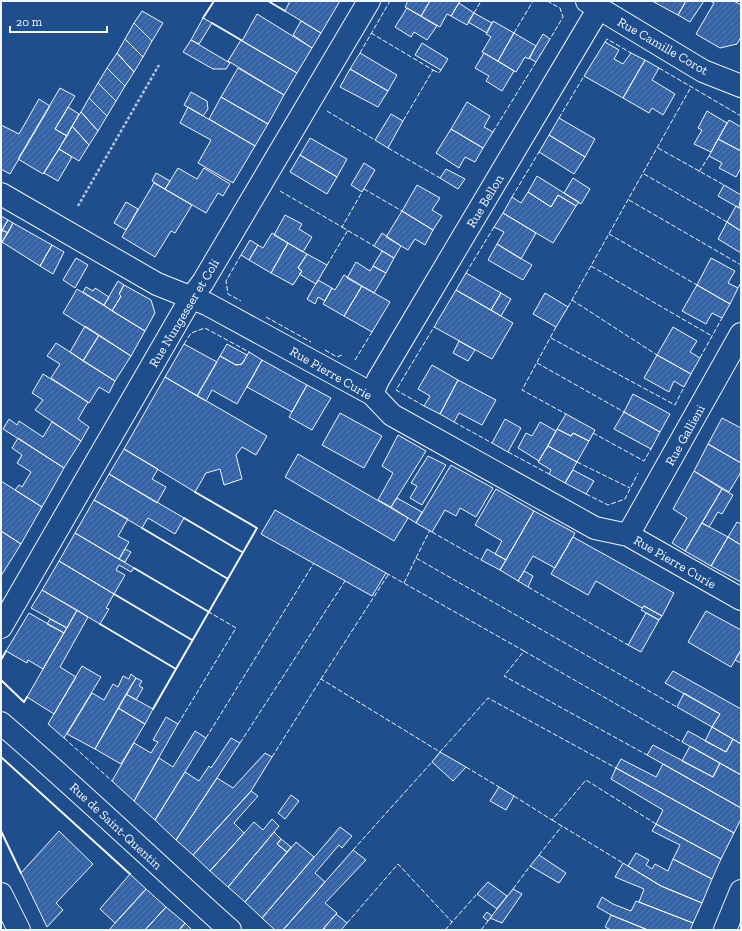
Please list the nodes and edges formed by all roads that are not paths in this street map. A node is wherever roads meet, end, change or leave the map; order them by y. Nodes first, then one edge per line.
1 (369, 1) edge
2 (593, 5) edge
3 (741, 86) edge
4 (1, 194) edge
5 (191, 298) junction
6 (741, 334) edge
7 (372, 394) junction
8 (628, 535) junction
9 (741, 599) edge
10 (1, 627) edge
11 (1, 723) edge
12 (741, 891) edge
13 (1, 894) edge
14 (19, 930) edge
15 (230, 930) edge
16 (725, 930) edge

1 - 5 street, Rue Nungesser et Coli
2 - 3 street, Rue Camille Corot
2 - 7 street, Rue Bellon
4 - 5 street, Rue Pierre Curie
5 - 7 street, Rue Pierre Curie
5 - 10 street, Rue Nungesser et Coli
6 - 8 street, Rue Gallieni
7 - 8 street, Rue Pierre Curie
8 - 9 street, Rue Pierre Curie
11 - 15 street, Rue de Saint-Quentin
12 - 16 street
13 - 14 street

